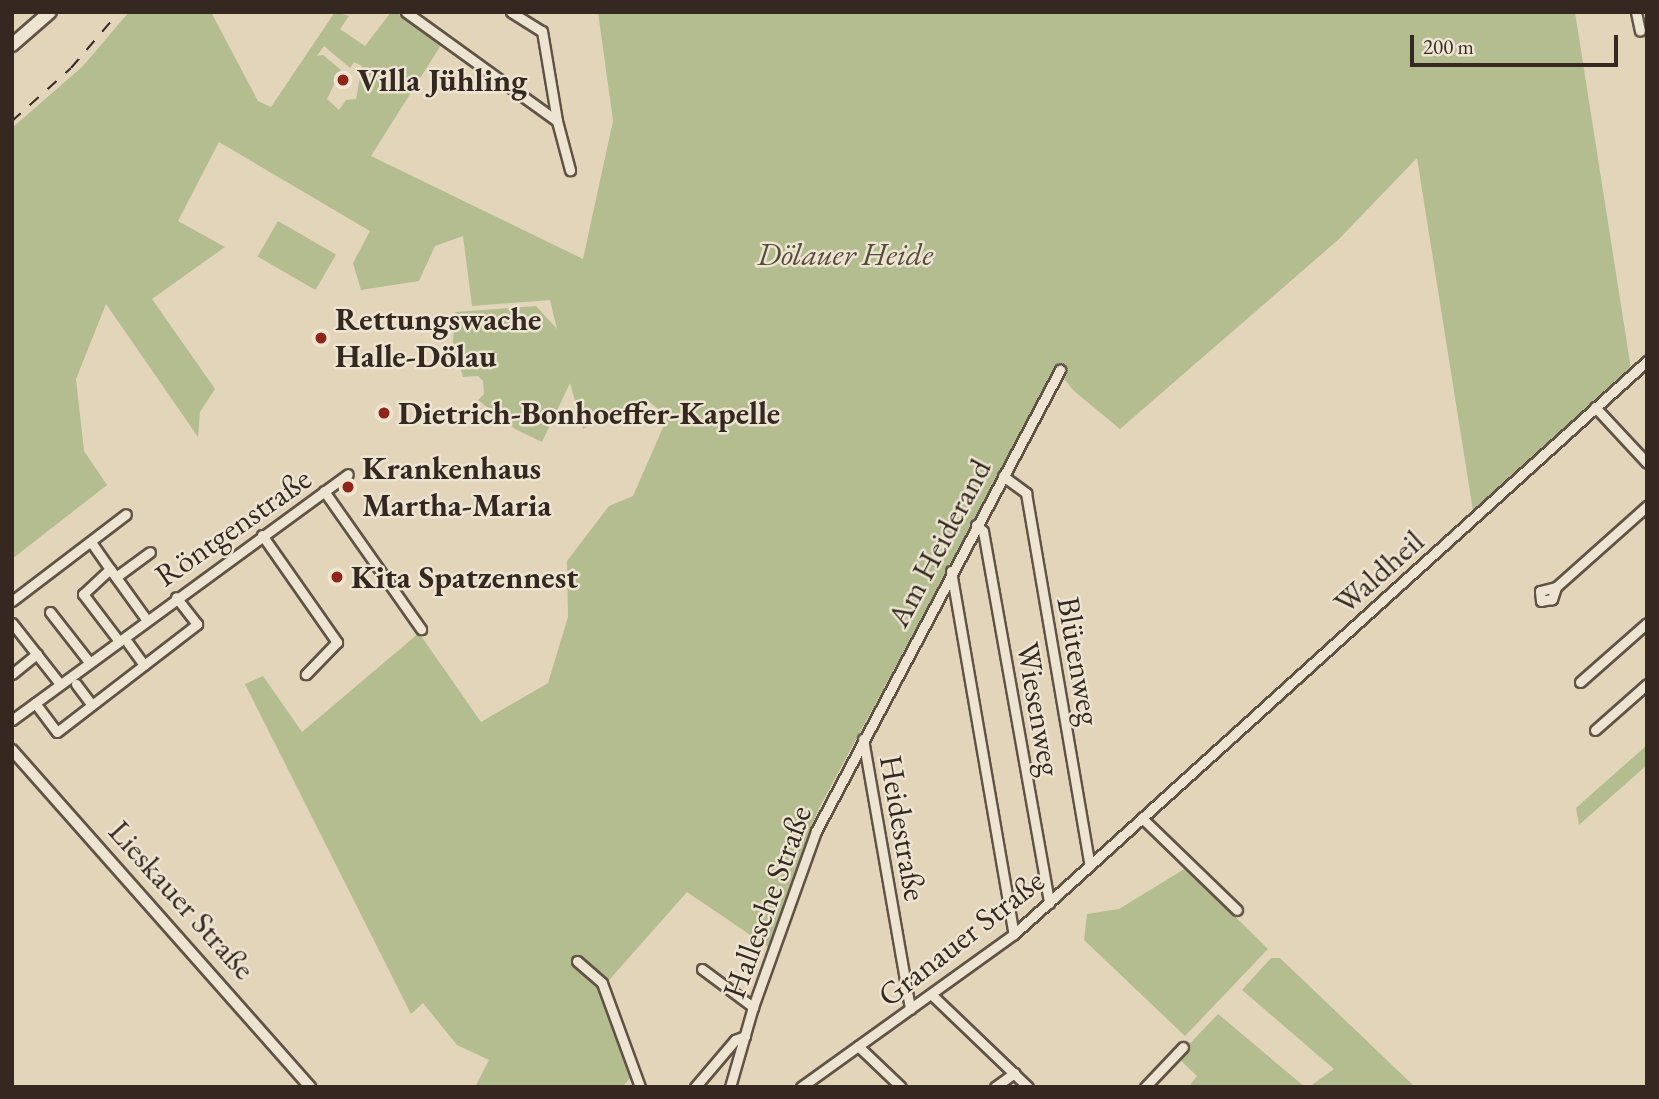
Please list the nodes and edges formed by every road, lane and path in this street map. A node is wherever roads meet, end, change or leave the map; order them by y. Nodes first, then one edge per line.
1 (50, 12) edge
2 (406, 12) edge
3 (511, 12) edge
4 (1636, 12) edge
5 (1640, 31) dead end
6 (12, 45) edge
7 (557, 121) junction
8 (570, 170) dead end
9 (1647, 361) edge
10 (1060, 370) dead end
11 (1595, 407) junction
12 (1647, 463) edge
13 (348, 474) dead end
14 (1003, 475) junction
15 (324, 491) junction
16 (1647, 506) edge
17 (126, 514) dead end
18 (976, 525) junction
19 (262, 535) junction
20 (90, 542) junction
21 (149, 552) dead end
22 (110, 569) junction
23 (951, 570) junction
24 (117, 577) junction
25 (1556, 587) dead end
26 (176, 597) junction
27 (12, 601) edge
28 (50, 612) dead end
29 (146, 619) junction
30 (12, 623) edge
31 (1647, 623) edge
32 (421, 629) dead end
33 (16, 635) edge
34 (123, 641) junction
35 (37, 654) junction
36 (89, 662) junction
37 (144, 665) junction
38 (12, 674) edge
39 (306, 674) dead end
40 (1580, 682) dead end
41 (60, 684) junction
42 (76, 684) dead end
43 (1647, 684) edge
44 (34, 703) junction
45 (92, 705) junction
46 (12, 720) edge
47 (1595, 730) dead end
48 (863, 739) junction
49 (12, 750) edge
50 (1142, 818) junction
51 (1090, 866) junction
52 (1049, 904) junction
53 (1237, 911) dead end
54 (1014, 934) junction
55 (577, 961) dead end
56 (702, 969) dead end
57 (932, 995) junction
58 (753, 1007) junction
59 (910, 1009) junction
60 (745, 1036) junction
61 (858, 1046) junction
62 (1183, 1047) dead end
63 (1014, 1073) junction
64 (310, 1087) edge
65 (640, 1087) edge
66 (695, 1087) edge
67 (730, 1087) edge
68 (801, 1087) edge
69 (901, 1087) edge
70 (995, 1087) edge
71 (1028, 1087) edge
72 (1145, 1087) edge

1 - 6 main road
2 - 7 street
3 - 7 street
4 - 5 street
7 - 8 street
9 - 11 street, Waldheil
10 - 14 street, Am Heiderand
11 - 12 street
11 - 50 street, Waldheil
13 - 15 street, Röntgenstraße
14 - 18 street, Am Heiderand
14 - 51 street, Blütenweg
15 - 19 street, Röntgenstraße
15 - 32 street
16 - 25 street
17 - 20 street
18 - 23 street, Am Heiderand
18 - 52 street, Wiesenweg
19 - 26 street, Röntgenstraße
19 - 39 street
20 - 22 street, Röntgenstraße
20 - 27 street
21 - 24 street, Röntgenstraße
22 - 24 street, Röntgenstraße
22 - 34 street
23 - 48 street, Am Heiderand
23 - 54 street
24 - 29 street, Röntgenstraße
26 - 29 street, Röntgenstraße
26 - 37 street
28 - 36 street
29 - 34 street, Röntgenstraße
30 - 33 street
31 - 40 street
33 - 35 street
34 - 36 street, Röntgenstraße
34 - 37 street
35 - 38 street
35 - 41 street
36 - 41 street, Röntgenstraße
37 - 45 street
41 - 44 street, Röntgenstraße
42 - 45 street
43 - 47 street
44 - 45 street
44 - 46 street, Röntgenstraße
48 - 58 street, Hallesche Straße
48 - 59 street, Heidestraße
49 - 64 street, Lieskauer Straße
50 - 51 street, Granauer Straße
50 - 53 street
51 - 52 street, Granauer Straße
52 - 54 street, Granauer Straße
54 - 57 street, Granauer Straße
55 - 65 street
56 - 58 street
57 - 59 street, Granauer Straße
57 - 63 street
58 - 60 street, Hallesche Straße
59 - 61 street, Granauer Straße
60 - 66 street
60 - 67 street, Hallesche Straße
61 - 68 street, Granauer Straße
61 - 69 street
62 - 72 street
63 - 70 street
63 - 71 street

